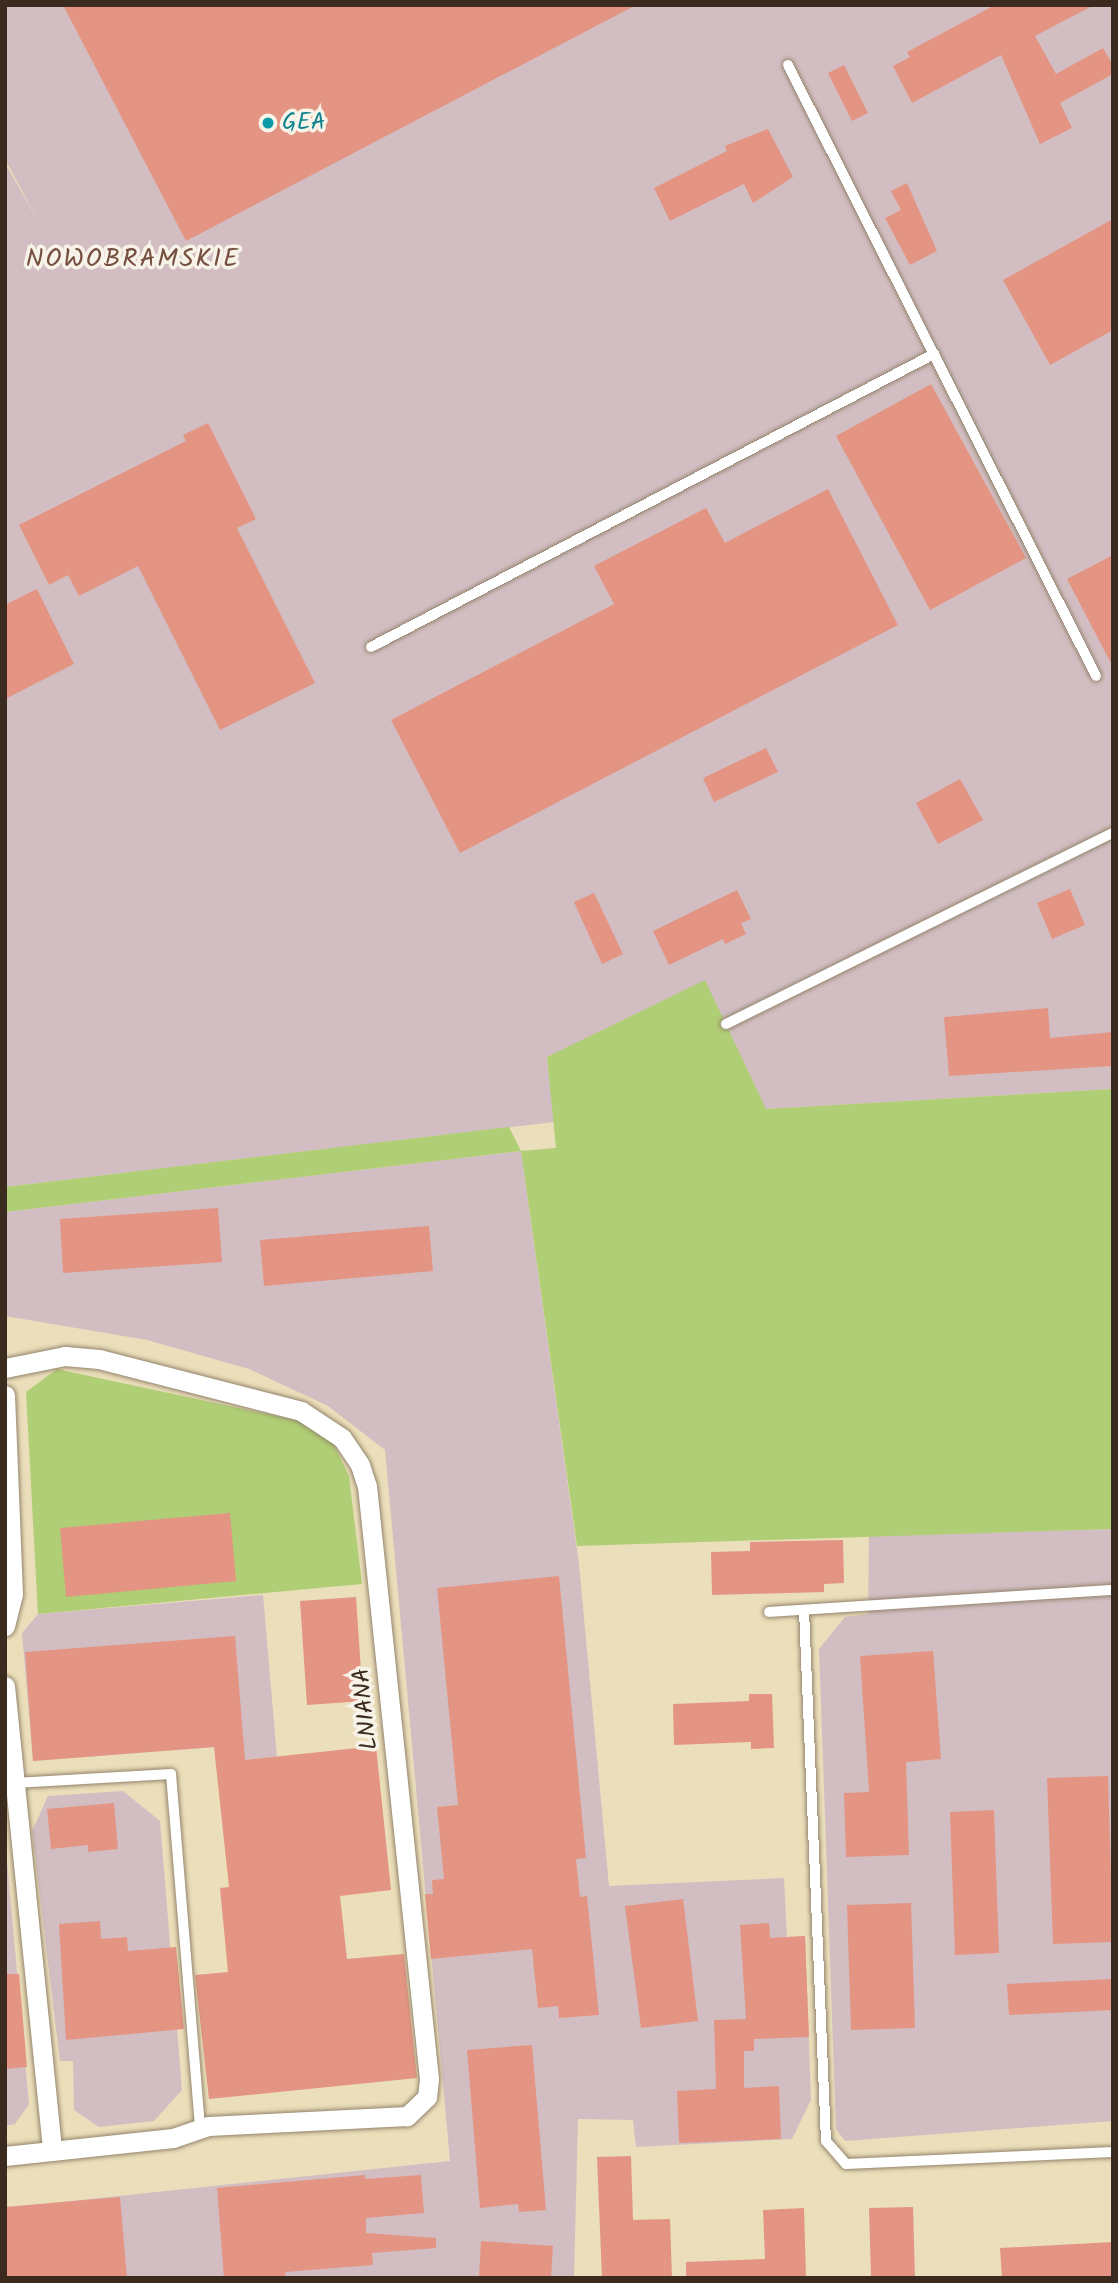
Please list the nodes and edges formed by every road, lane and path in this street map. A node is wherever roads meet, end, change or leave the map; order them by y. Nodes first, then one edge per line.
1 (788, 65) dead end
2 (933, 354) junction
3 (371, 647) dead end
4 (1096, 676) dead end
5 (1113, 833) edge
6 (726, 1024) dead end
7 (5, 1368) edge
8 (5, 1395) edge
9 (1113, 1590) edge
10 (804, 1610) junction
11 (769, 1612) dead end
12 (7, 1615) edge
13 (5, 1686) edge
14 (15, 1783) junction
15 (200, 2129) junction
16 (52, 2151) junction
17 (1113, 2152) edge
18 (5, 2156) edge

1 - 2 lane
2 - 3 lane
2 - 4 lane
5 - 6 lane
7 - 15 street, LNIANA
8 - 12 street
9 - 10 lane
10 - 11 lane
10 - 17 lane
13 - 14 street
14 - 15 lane
14 - 16 street
15 - 16 street, LNIANA
16 - 18 street, LNIANA

